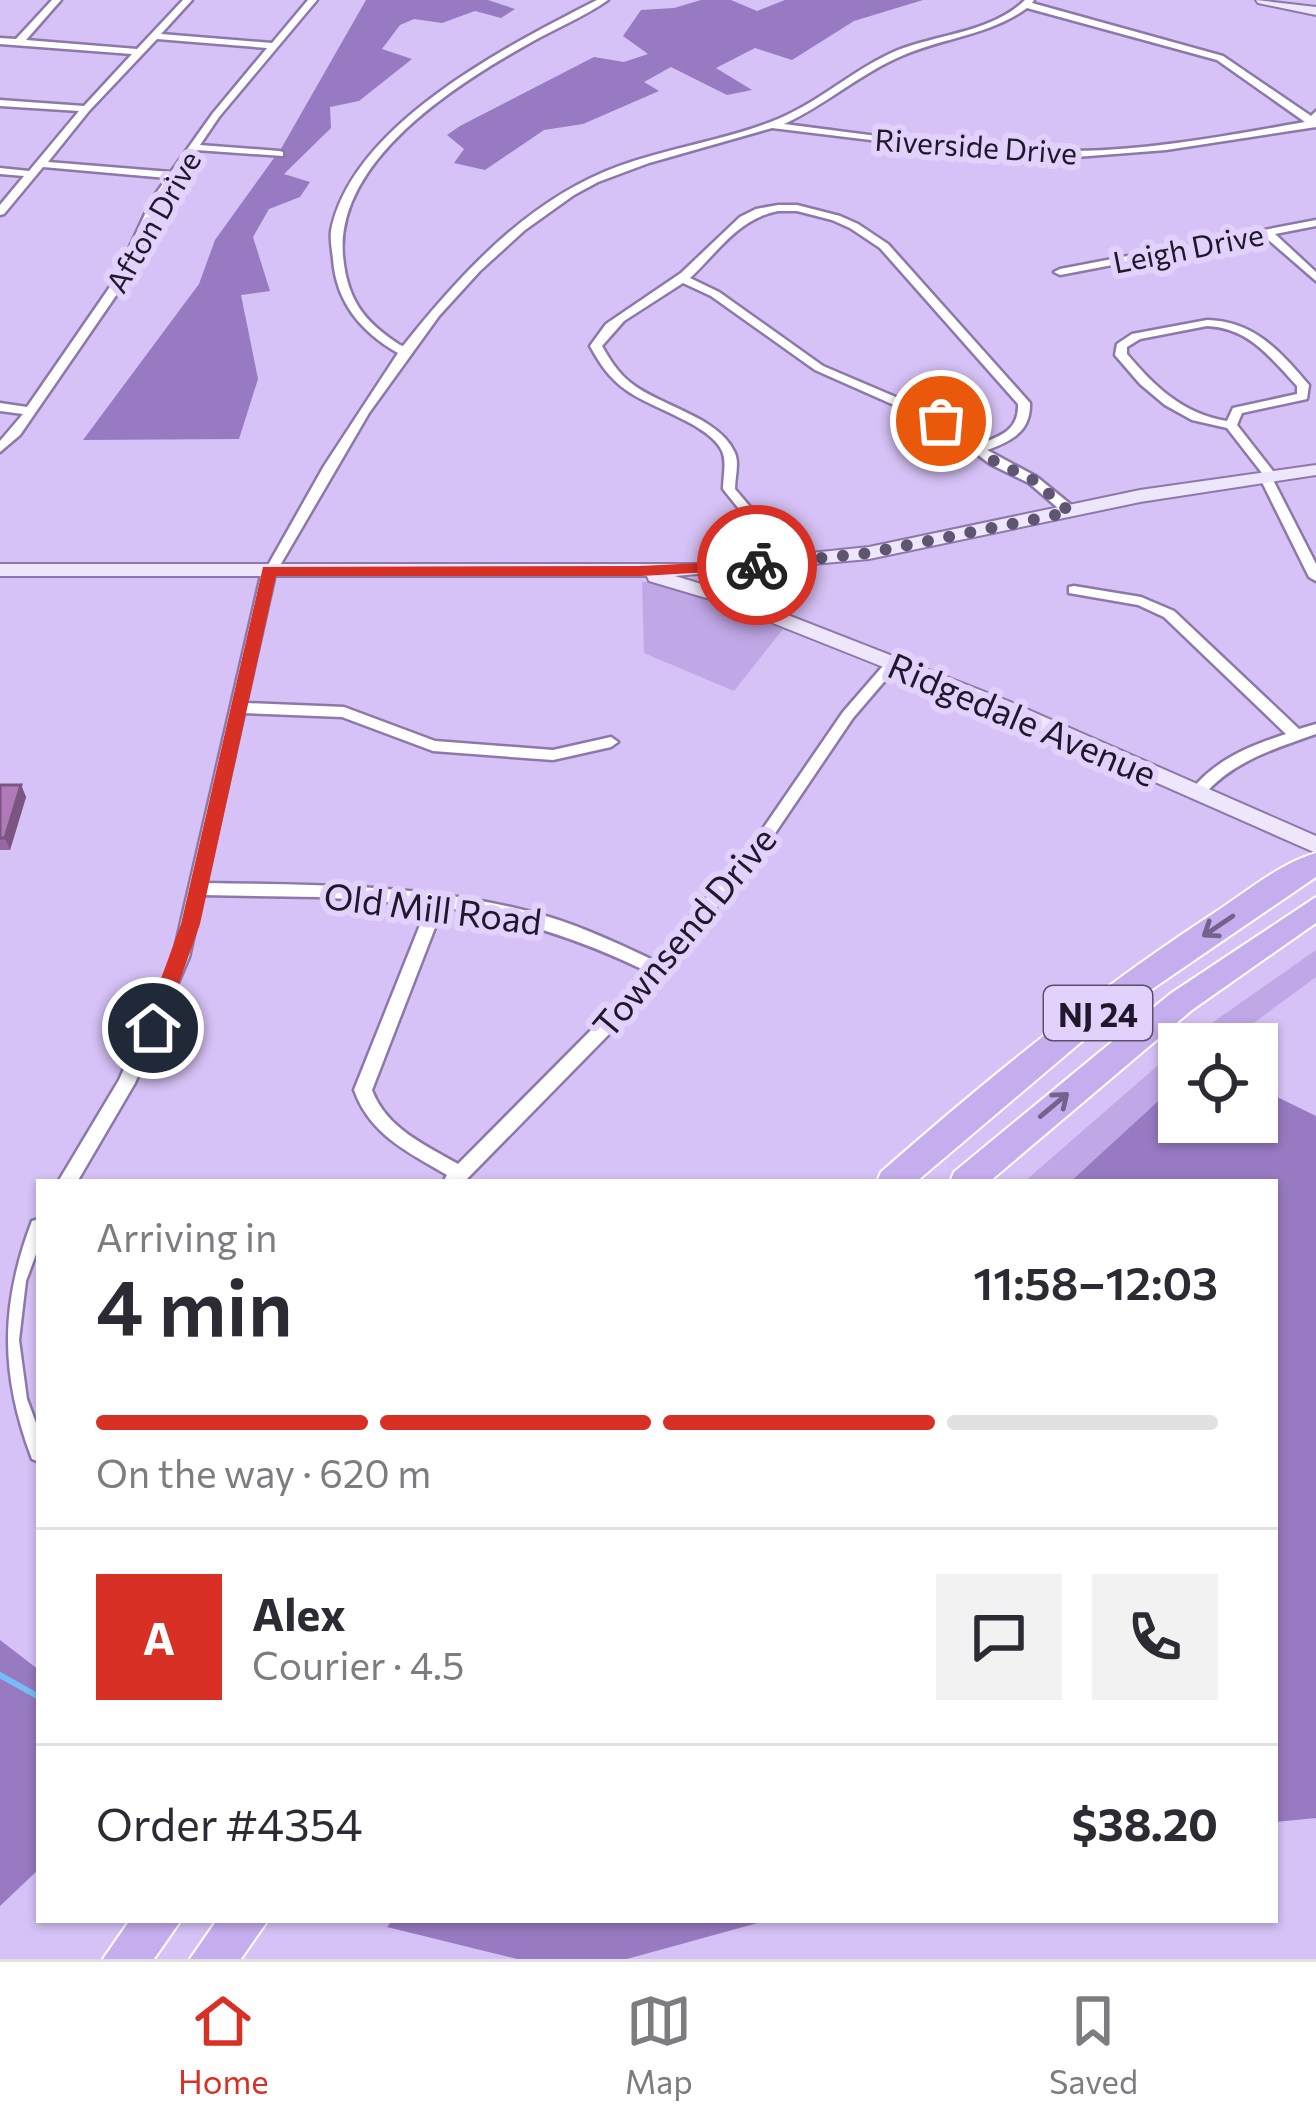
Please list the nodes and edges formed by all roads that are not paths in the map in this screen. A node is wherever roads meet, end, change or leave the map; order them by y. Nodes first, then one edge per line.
1 (56, 0) edge
2 (188, 0) edge
3 (313, 0) edge
4 (604, 0) edge
5 (1262, 0) edge
6 (1028, 2) edge
7 (1316, 10) edge
8 (154, 36) junction
9 (0, 41) edge
10 (18, 43) junction
11 (275, 46) junction
12 (139, 52) junction
13 (0, 103) edge
14 (86, 109) junction
15 (1316, 121) edge
16 (771, 125) junction
17 (193, 147) junction
18 (279, 154) dead end
19 (36, 169) junction
20 (0, 171) edge
21 (174, 175) junction
22 (0, 212) edge
23 (1316, 223) edge
24 (1266, 232) junction
25 (1060, 272) dead end
26 (1316, 278) edge
27 (683, 279) junction
28 (407, 353) junction
29 (0, 407) edge
30 (31, 410) junction
31 (1231, 425) junction
32 (0, 448) edge
33 (978, 449) junction
34 (1316, 470) edge
35 (1267, 476) junction
36 (1070, 512) junction
37 (783, 563) junction
38 (0, 569) edge
39 (270, 571) junction
40 (695, 576) junction
41 (1316, 577) edge
42 (1074, 590) dead end
43 (894, 662) junction
44 (240, 708) junction
45 (1316, 729) edge
46 (1297, 736) junction
47 (611, 742) dead end
48 (1197, 794) junction
49 (1316, 845) edge
50 (1316, 863) edge
51 (199, 889) junction
52 (437, 901) junction
53 (1316, 908) edge
54 (656, 969) junction
55 (456, 1178) edge
56 (69, 1179) edge
57 (897, 1179) edge
58 (969, 1179) edge
59 (36, 1235) edge
60 (36, 1446) edge
61 (156, 1923) edge
62 (243, 1923) edge
63 (125, 1959) edge
64 (212, 1959) edge

1 - 10 street
2 - 8 street
3 - 11 street, Afton Drive
4 - 28 street
5 - 7 main road
6 - 15 street
6 - 16 street
8 - 11 street
8 - 12 street
9 - 10 street
10 - 12 street
11 - 17 street, Afton Drive
12 - 14 street
13 - 14 street
14 - 19 street
15 - 16 street, Riverside Drive
16 - 28 street
17 - 18 street
17 - 21 street, Afton Drive
19 - 20 street
19 - 21 street
19 - 22 street
21 - 30 street, Afton Drive
23 - 24 street, Leigh Drive
24 - 25 street, Leigh Drive
24 - 26 street
27 - 33 street
27 - 33 street
27 - 37 street
28 - 39 street
29 - 30 street
30 - 32 street, Afton Drive
31 - 31 street
31 - 35 street
33 - 36 street
34 - 35 main road
35 - 36 main road
35 - 41 street
36 - 37 main road
37 - 40 main road
38 - 39 main road
39 - 40 main road, Ridgedale Avenue
39 - 44 street
40 - 43 main road, Ridgedale Avenue
42 - 46 street
43 - 48 main road, Ridgedale Avenue
43 - 54 street, Townsend Drive
44 - 47 street
44 - 51 street
45 - 46 street
46 - 48 street
48 - 49 main road, Ridgedale Avenue
50 -> 57 highway, NJ 24
51 - 52 street, Old Mill Road
51 - 56 street
52 - 54 street, Old Mill Road
52 - 55 street
58 -> 53 highway, NJ 24
54 - 55 street, Townsend Drive
59 - 60 street
61 - 63 highway
62 - 64 highway

